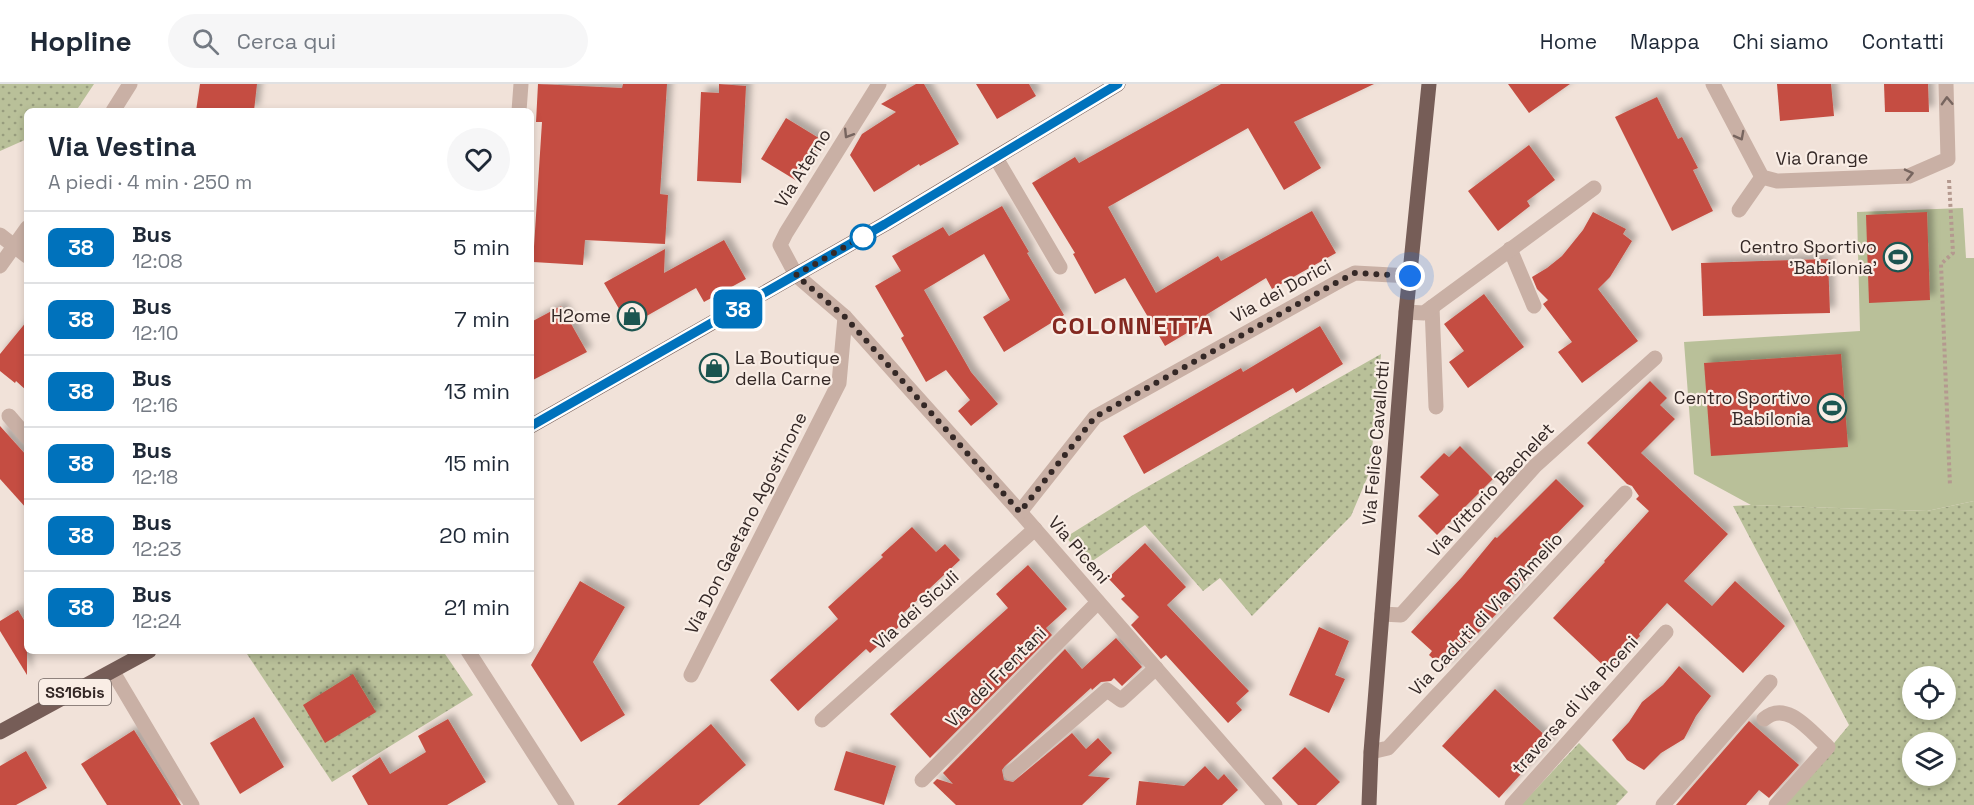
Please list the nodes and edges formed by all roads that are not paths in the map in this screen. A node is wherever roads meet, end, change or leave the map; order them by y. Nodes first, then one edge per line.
1 (130, 84) edge
2 (521, 84) edge
3 (879, 84) edge
4 (1118, 84) edge
5 (1429, 84) edge
6 (1713, 84) edge
7 (1946, 84) edge
8 (115, 108) edge
9 (519, 108) edge
10 (996, 158) junction
11 (1762, 177) junction
12 (1594, 188) dead end
13 (1739, 210) dead end
14 (24, 232) edge
15 (0, 235) edge
16 (14, 246) junction
17 (1510, 249) junction
18 (24, 254) edge
19 (0, 266) edge
20 (1060, 267) dead end
21 (796, 275) junction
22 (1410, 276) junction
23 (1534, 306) dead end
24 (1432, 307) junction
25 (1406, 312) junction
26 (845, 317) junction
27 (1654, 358) dead end
28 (1436, 407) dead end
29 (9, 416) dead end
30 (534, 424) edge
31 (24, 434) edge
32 (1625, 494) dead end
33 (1020, 512) junction
34 (1035, 529) junction
35 (1098, 602) junction
36 (1382, 614) junction
37 (1666, 632) dead end
38 (144, 654) edge
39 (470, 654) edge
40 (1156, 668) junction
41 (113, 672) junction
42 (691, 675) dead end
43 (1770, 682) dead end
44 (1764, 719) dead end
45 (822, 720) dead end
46 (0, 732) edge
47 (1371, 752) junction
48 (1011, 773) dead end
49 (922, 780) dead end
50 (192, 805) edge
51 (567, 805) edge
52 (1275, 805) edge
53 (1369, 805) edge
54 (1512, 805) edge
55 (1663, 805) edge
56 (1776, 805) edge

1 - 8 street
2 - 9 street
3 -> 21 street, Via Aterno
4 - 10 main road
5 - 22 main road, Via Felice Cavallotti
6 -> 11 street, Via Orange
11 -> 7 street, Via Orange
10 - 20 street
10 - 21 main road
11 - 13 street
12 - 17 street
14 - 16 street
15 - 16 street
16 - 18 street
16 - 19 street
17 - 23 street
17 - 24 street
21 - 26 street, Via Piceni
21 - 30 main road
22 - 25 main road, Via Felice Cavallotti
22 - 33 street, Via dei Dorici
24 - 25 street
24 - 28 street
25 - 36 main road, Via Felice Cavallotti
26 - 33 street, Via Piceni
26 - 42 street, Via Don Gaetano Agostinone
27 - 36 street, Via Vittorio Bachelet
29 - 31 street
32 - 47 street, Via Caduti di Via D'Amelio
33 - 34 street, Via Piceni
34 - 35 street, Via Piceni
34 - 45 street, Via dei Siculi
35 - 40 street, Via Piceni
35 - 49 street, Via dei Frentani
36 - 47 main road, Via Felice Cavallotti
37 - 54 street, traversa di Via Piceni
38 - 41 main road, SS16bis
39 - 51 street
40 - 48 street
40 - 52 street, Via Piceni
41 - 46 main road, SS16bis
41 - 50 street
43 - 55 street
44 - 56 street
47 - 53 main road, Via Felice Cavallotti

